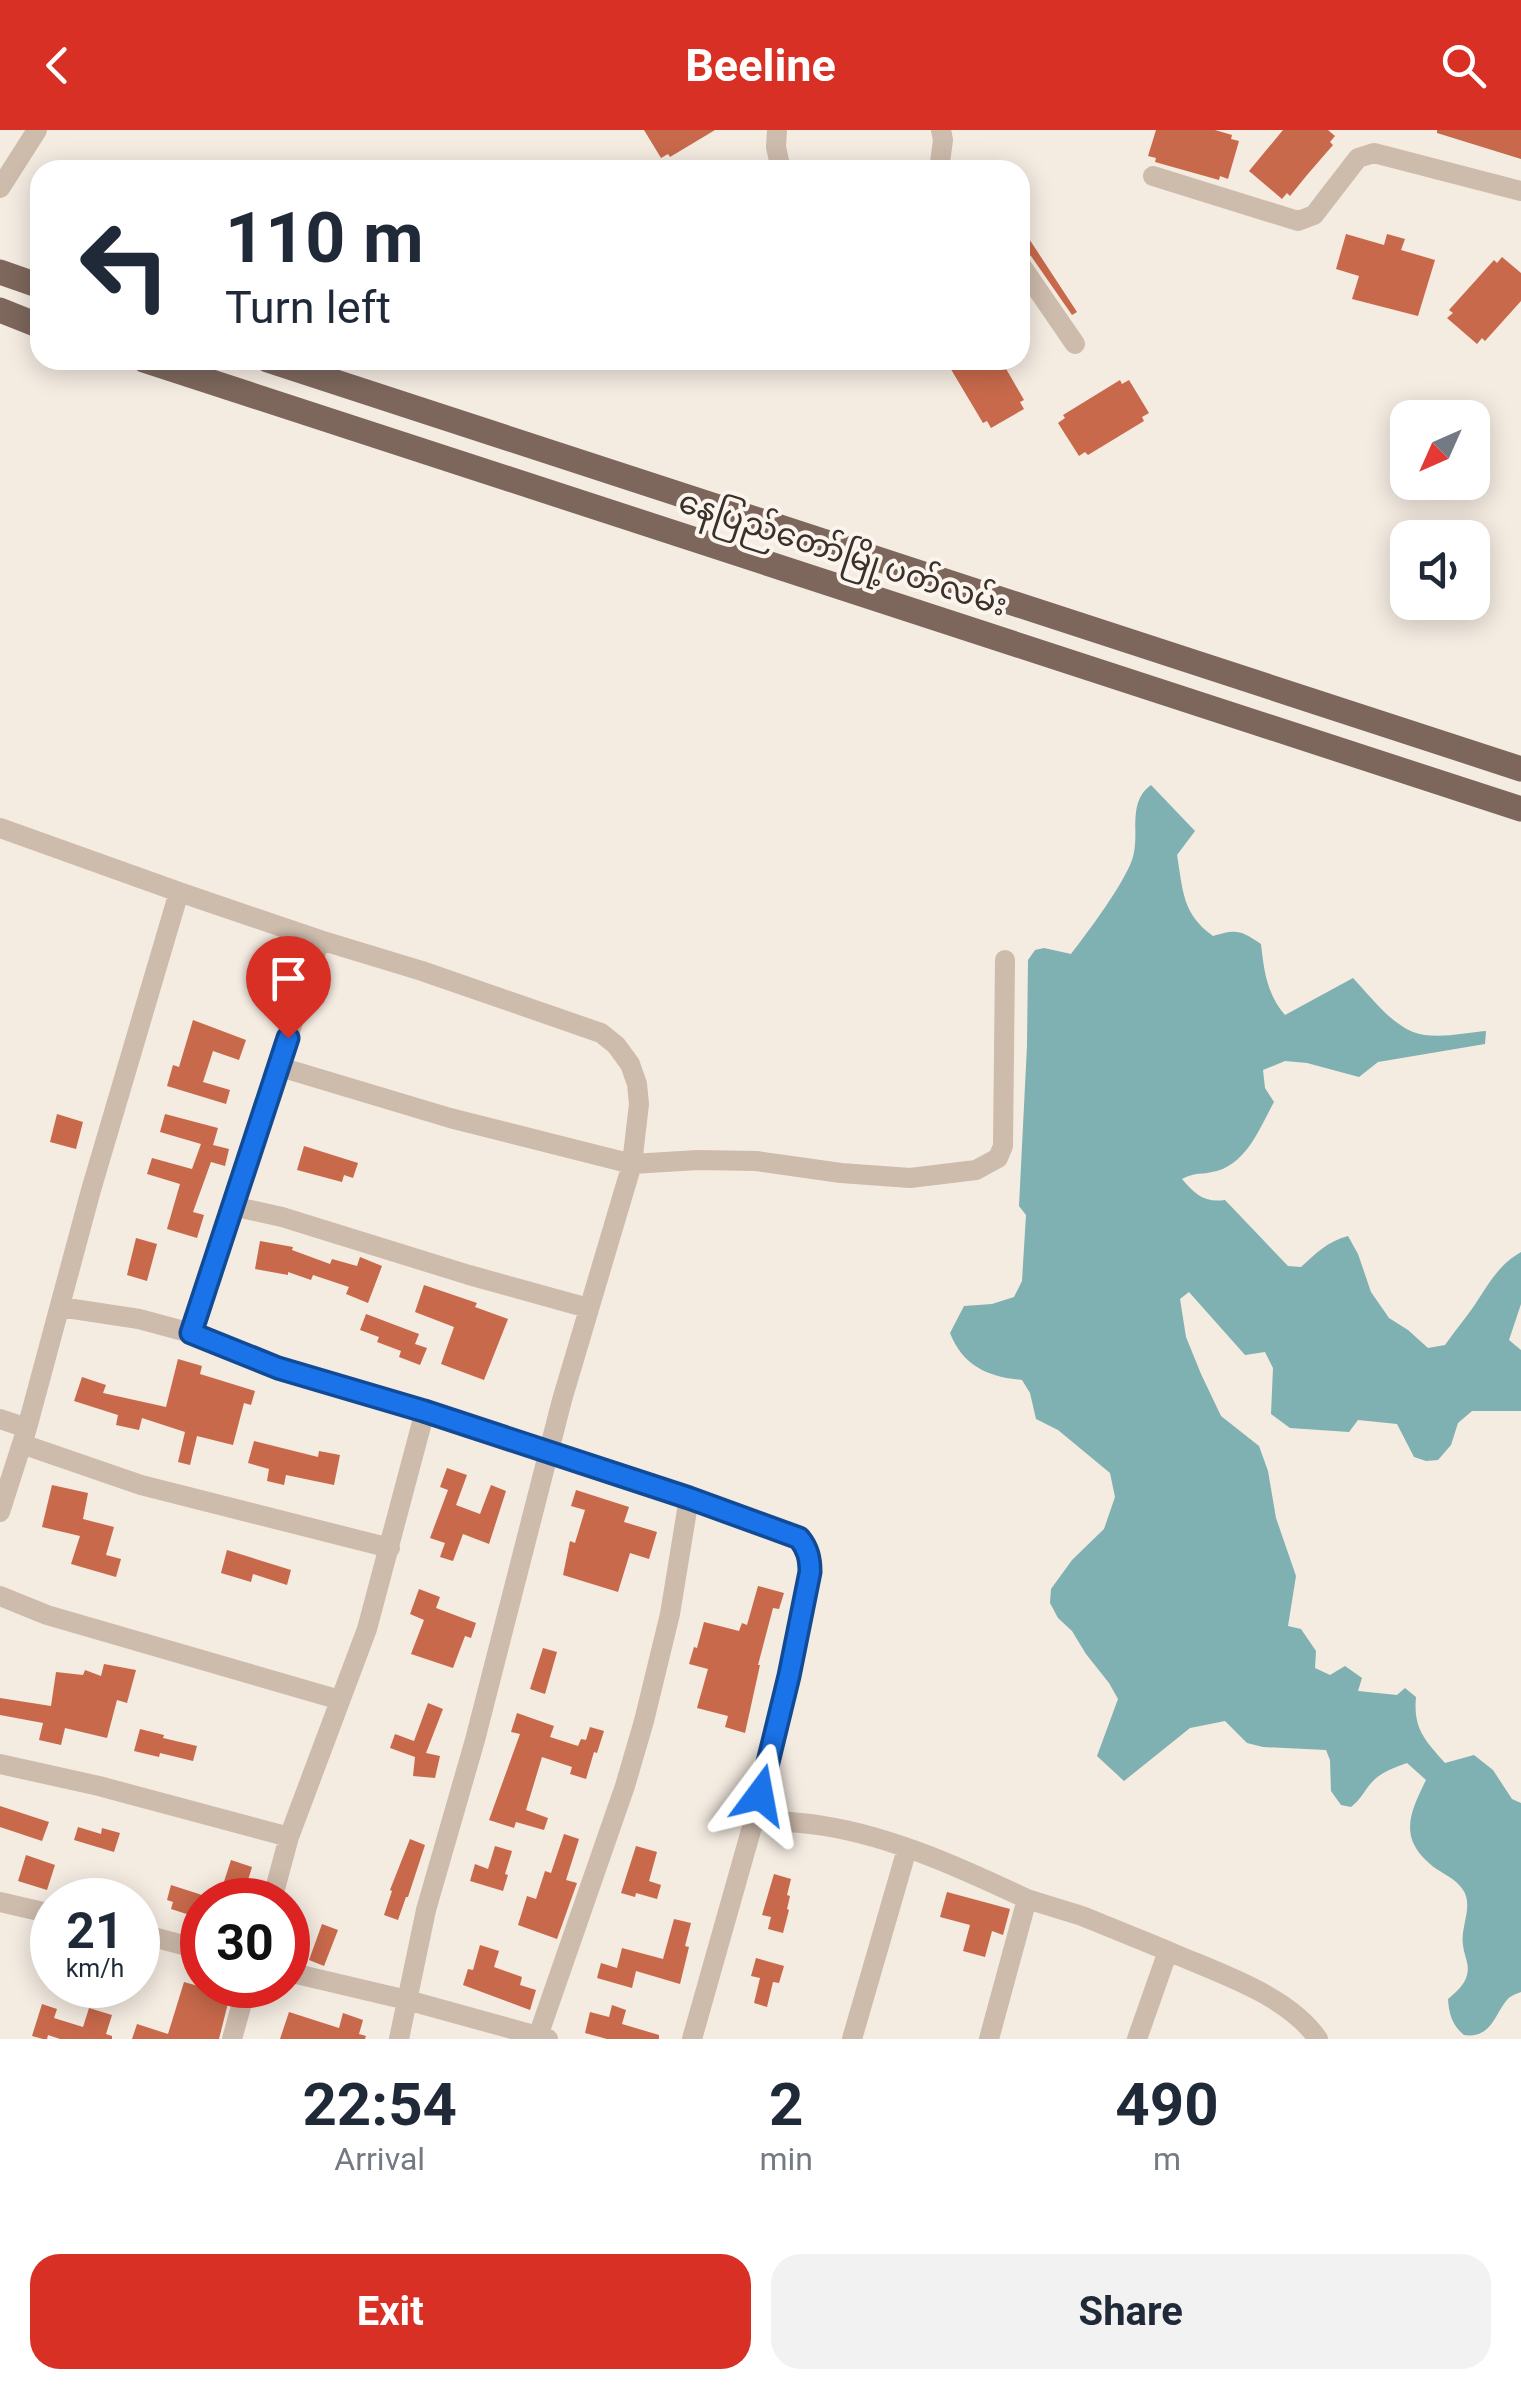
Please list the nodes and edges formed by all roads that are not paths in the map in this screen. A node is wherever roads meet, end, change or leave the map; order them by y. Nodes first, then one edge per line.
1 (36, 130) edge
2 (777, 130) edge
3 (942, 130) edge
4 (779, 160) edge
5 (944, 160) edge
6 (1153, 176) dead end
7 (0, 188) edge
8 (1521, 192) edge
9 (0, 272) edge
10 (1030, 278) edge
11 (30, 282) edge
12 (0, 310) edge
13 (30, 322) edge
14 (1076, 344) dead end
15 (175, 370) edge
16 (299, 370) edge
17 (1521, 769) edge
18 (1521, 810) edge
19 (0, 828) edge
20 (179, 892) junction
21 (320, 940) junction
22 (1004, 960) dead end
23 (280, 1067) junction
24 (632, 1164) junction
25 (232, 1206) junction
26 (60, 1307) junction
27 (588, 1308) junction
28 (191, 1333) junction
29 (424, 1411) junction
30 (0, 1419) edge
31 (25, 1436) junction
32 (549, 1452) junction
33 (689, 1498) junction
34 (0, 1512) edge
35 (390, 1548) junction
36 (0, 1596) edge
37 (340, 1700) junction
38 (0, 1764) edge
39 (754, 1820) junction
40 (289, 1836) junction
41 (906, 1849) junction
42 (278, 1878) edge
43 (1027, 1899) junction
44 (0, 1902) edge
45 (30, 1909) edge
46 (1168, 1951) junction
47 (310, 1977) edge
48 (407, 2000) junction
49 (241, 2008) edge
50 (541, 2038) edge
51 (232, 2039) edge
52 (399, 2039) edge
53 (692, 2039) edge
54 (852, 2039) edge
55 (989, 2039) edge
56 (1138, 2039) edge
57 (1318, 2039) edge

1 - 7 street
2 - 4 street
3 - 5 street
6 - 8 street
9 - 11 main road
10 - 14 street
12 - 13 main road
15 - 18 main road, နေပြည်တော်မြို့ပတ်လမ်း
16 - 17 main road
19 - 20 street
20 - 21 street
20 - 26 street
21 - 23 street
21 - 24 street
22 - 24 street
23 - 24 street
23 - 25 street
24 - 27 street
25 - 27 street
25 - 28 street
26 - 28 street
26 - 31 street
27 - 32 street
28 - 29 street
29 - 32 street
29 - 35 street
30 - 31 street
31 - 34 street
31 - 35 street
32 - 33 street
32 - 48 street
33 - 39 street
33 - 50 street
35 - 37 street
36 - 37 street
37 - 40 street
38 - 40 street
39 - 41 street
39 - 53 street
40 - 42 street
41 - 43 street
41 - 54 street
43 - 46 street
43 - 55 street
44 - 45 street
46 - 56 street
46 - 57 street
47 - 48 street
48 - 50 street
48 - 52 street
49 - 51 street

